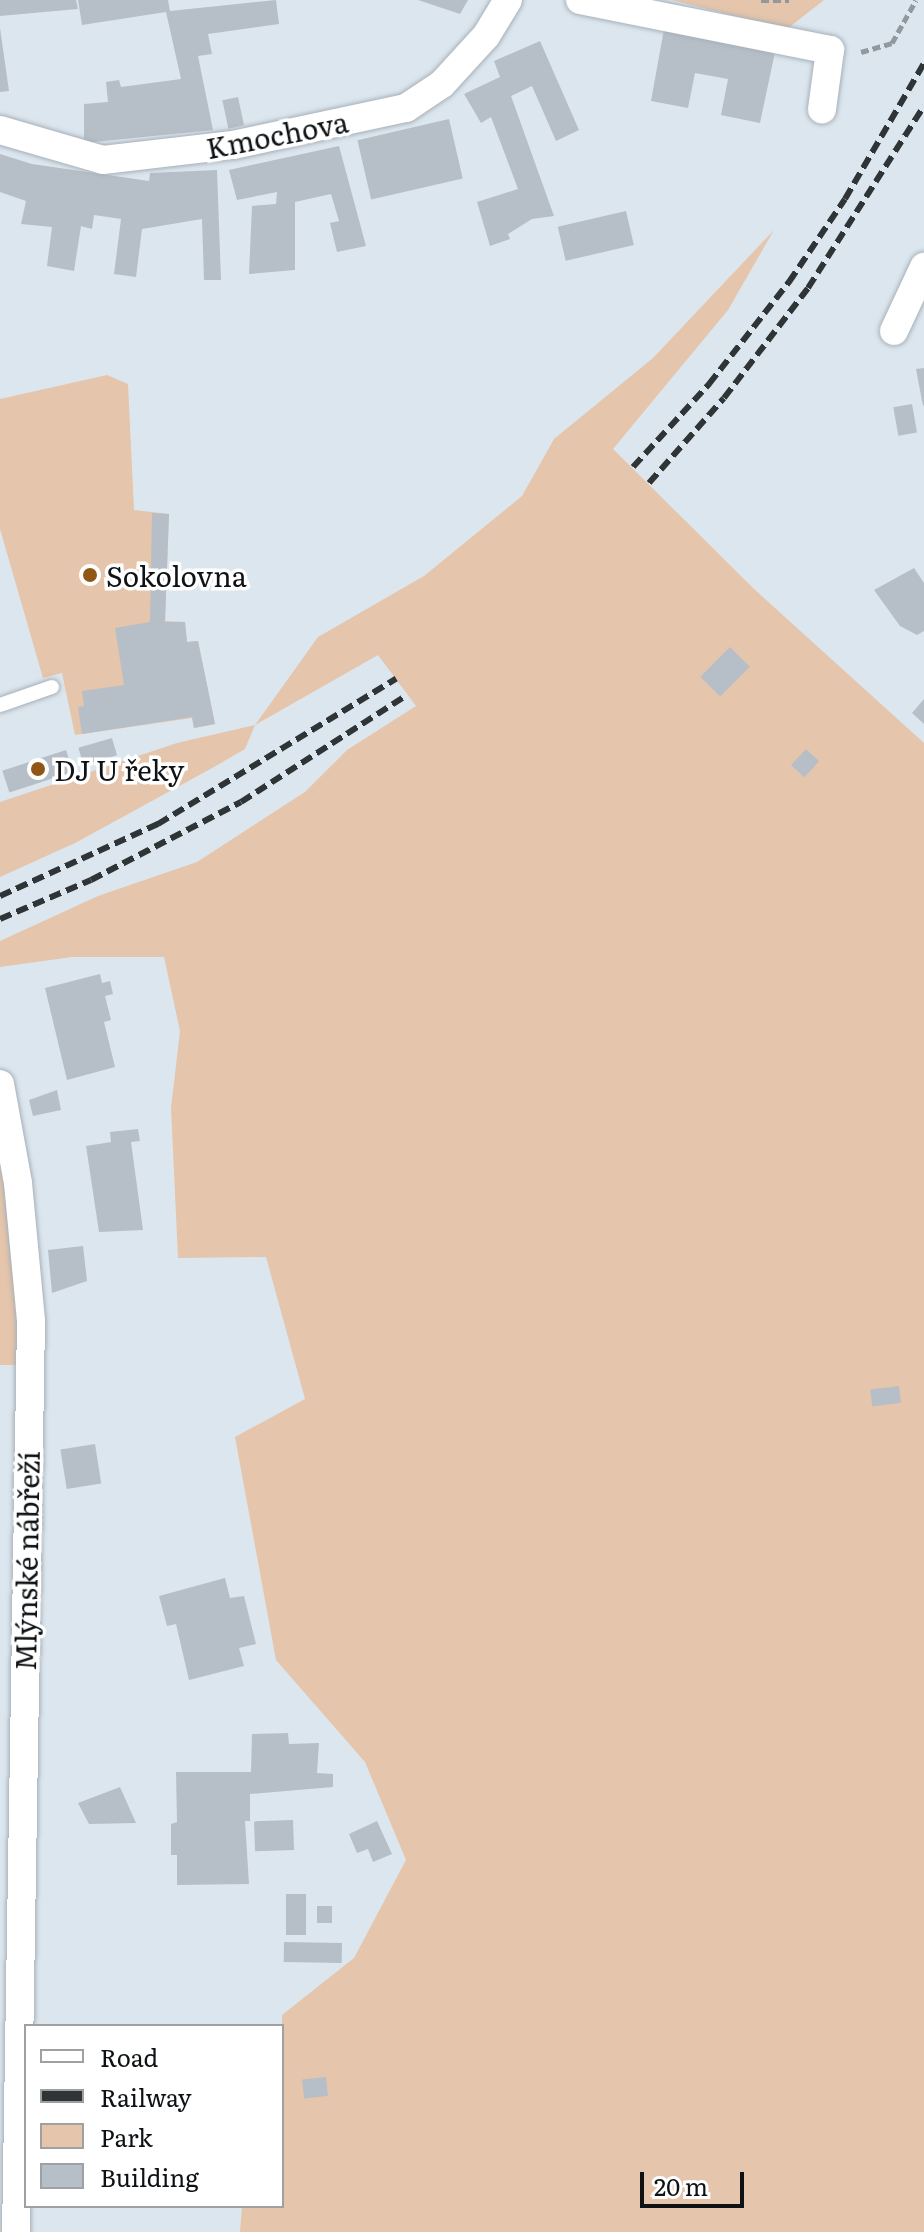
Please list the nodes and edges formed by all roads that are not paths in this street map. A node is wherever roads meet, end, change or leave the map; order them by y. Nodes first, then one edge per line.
1 (508, 0) edge
2 (580, 0) edge
3 (822, 109) dead end
4 (0, 130) edge
5 (924, 267) edge
6 (894, 331) dead end
7 (52, 687) dead end
8 (0, 705) edge
9 (0, 1084) edge
10 (16, 2232) edge

1 - 4 street, Kmochova
2 - 3 street
5 - 6 street
7 - 8 lane
9 - 10 street, Mlýnské nábřeží

